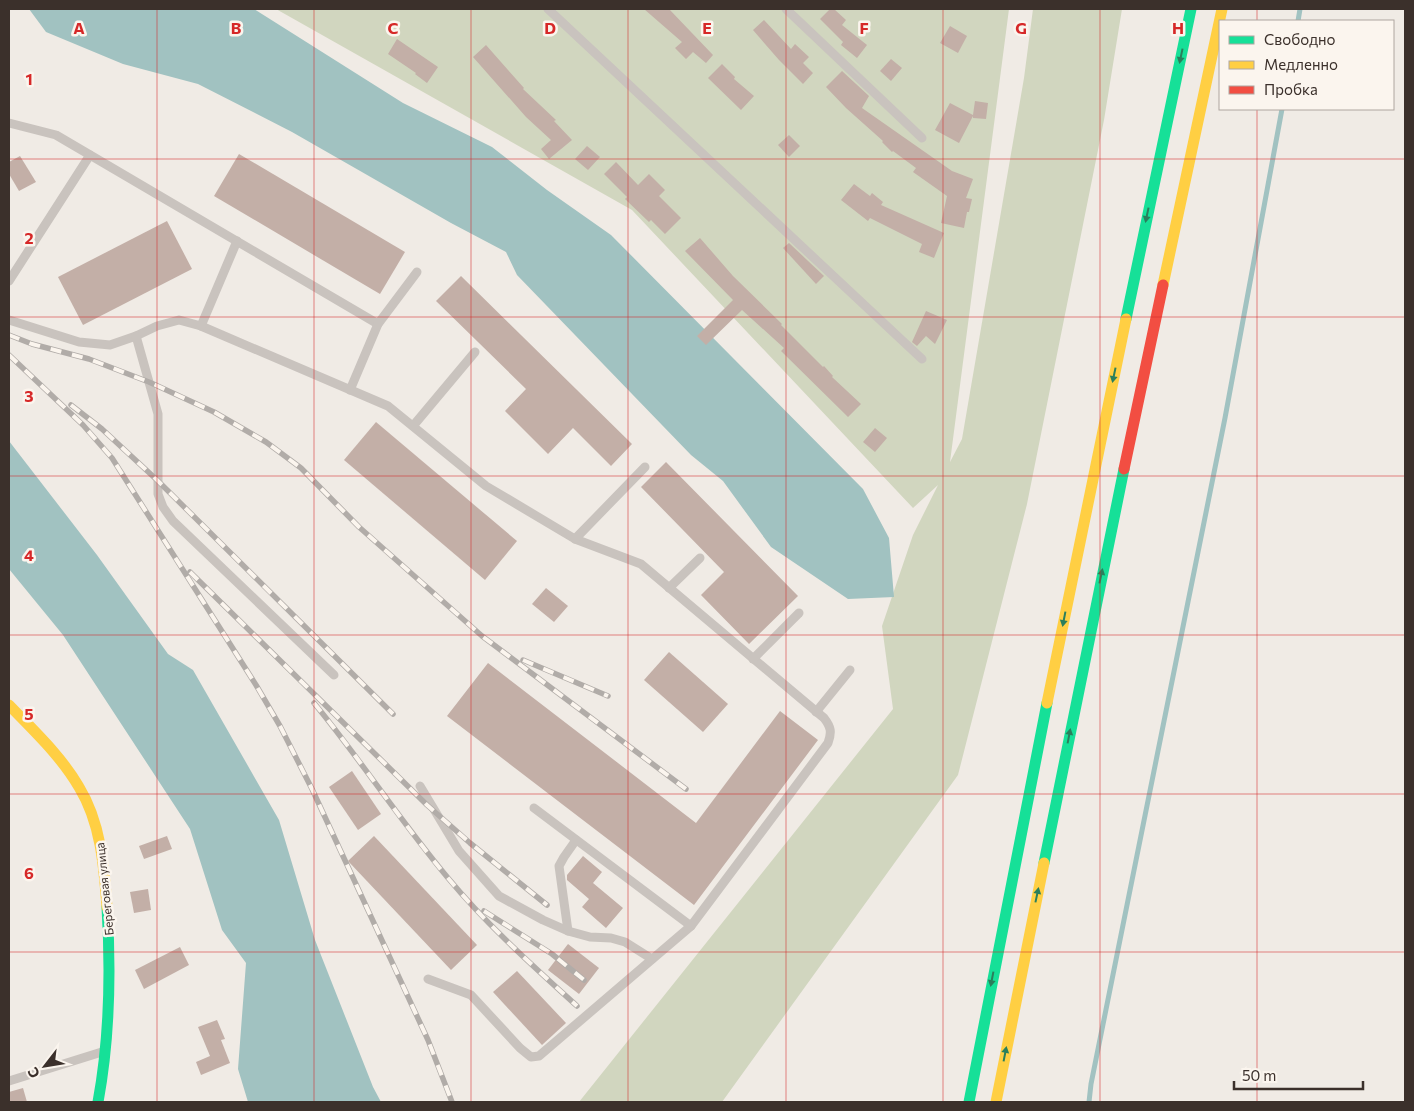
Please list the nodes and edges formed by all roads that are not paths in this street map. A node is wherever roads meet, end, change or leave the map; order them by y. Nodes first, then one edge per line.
1 (548, 9) edge
2 (786, 9) edge
3 (1191, 9) edge
4 (1219, 23) edge
5 (9, 122) edge
6 (922, 138) dead end
7 (90, 155) junction
8 (237, 241) junction
9 (417, 272) dead end
10 (9, 281) edge
11 (9, 320) edge
12 (378, 324) junction
13 (201, 326) junction
14 (136, 336) junction
15 (475, 352) dead end
16 (922, 359) dead end
17 (350, 390) junction
18 (413, 426) junction
19 (645, 467) dead end
20 (574, 539) junction
21 (700, 558) dead end
22 (670, 588) junction
23 (799, 613) dead end
24 (753, 659) junction
25 (850, 670) dead end
26 (334, 675) dead end
27 (9, 705) edge
28 (816, 712) junction
29 (420, 786) dead end
30 (534, 808) dead end
31 (576, 840) junction
32 (691, 926) junction
33 (568, 931) junction
34 (652, 960) junction
35 (428, 979) dead end
36 (107, 1050) junction
37 (9, 1081) edge
38 (965, 1098) edge
39 (98, 1102) edge
40 (996, 1102) edge

1 - 16 lane
2 - 6 lane
3 -> 38 main road
40 -> 4 main road
5 - 7 lane
7 - 8 lane
7 - 10 lane
8 - 12 lane
8 - 13 lane
9 - 12 lane
11 - 14 lane
12 - 17 lane
13 - 14 lane
13 - 17 lane
14 - 26 lane
15 - 18 lane
17 - 18 lane
18 - 20 lane
19 - 20 lane
20 - 22 lane
21 - 22 lane
22 - 24 lane
23 - 24 lane
24 - 28 lane
25 - 28 lane
27 - 36 main road, Береговая улица
28 - 32 lane
29 - 33 lane
30 - 31 lane
31 - 32 lane
31 - 33 lane
32 - 34 lane
33 - 34 lane
34 - 35 lane
36 - 37 lane
36 - 39 main road, Береговая улица

